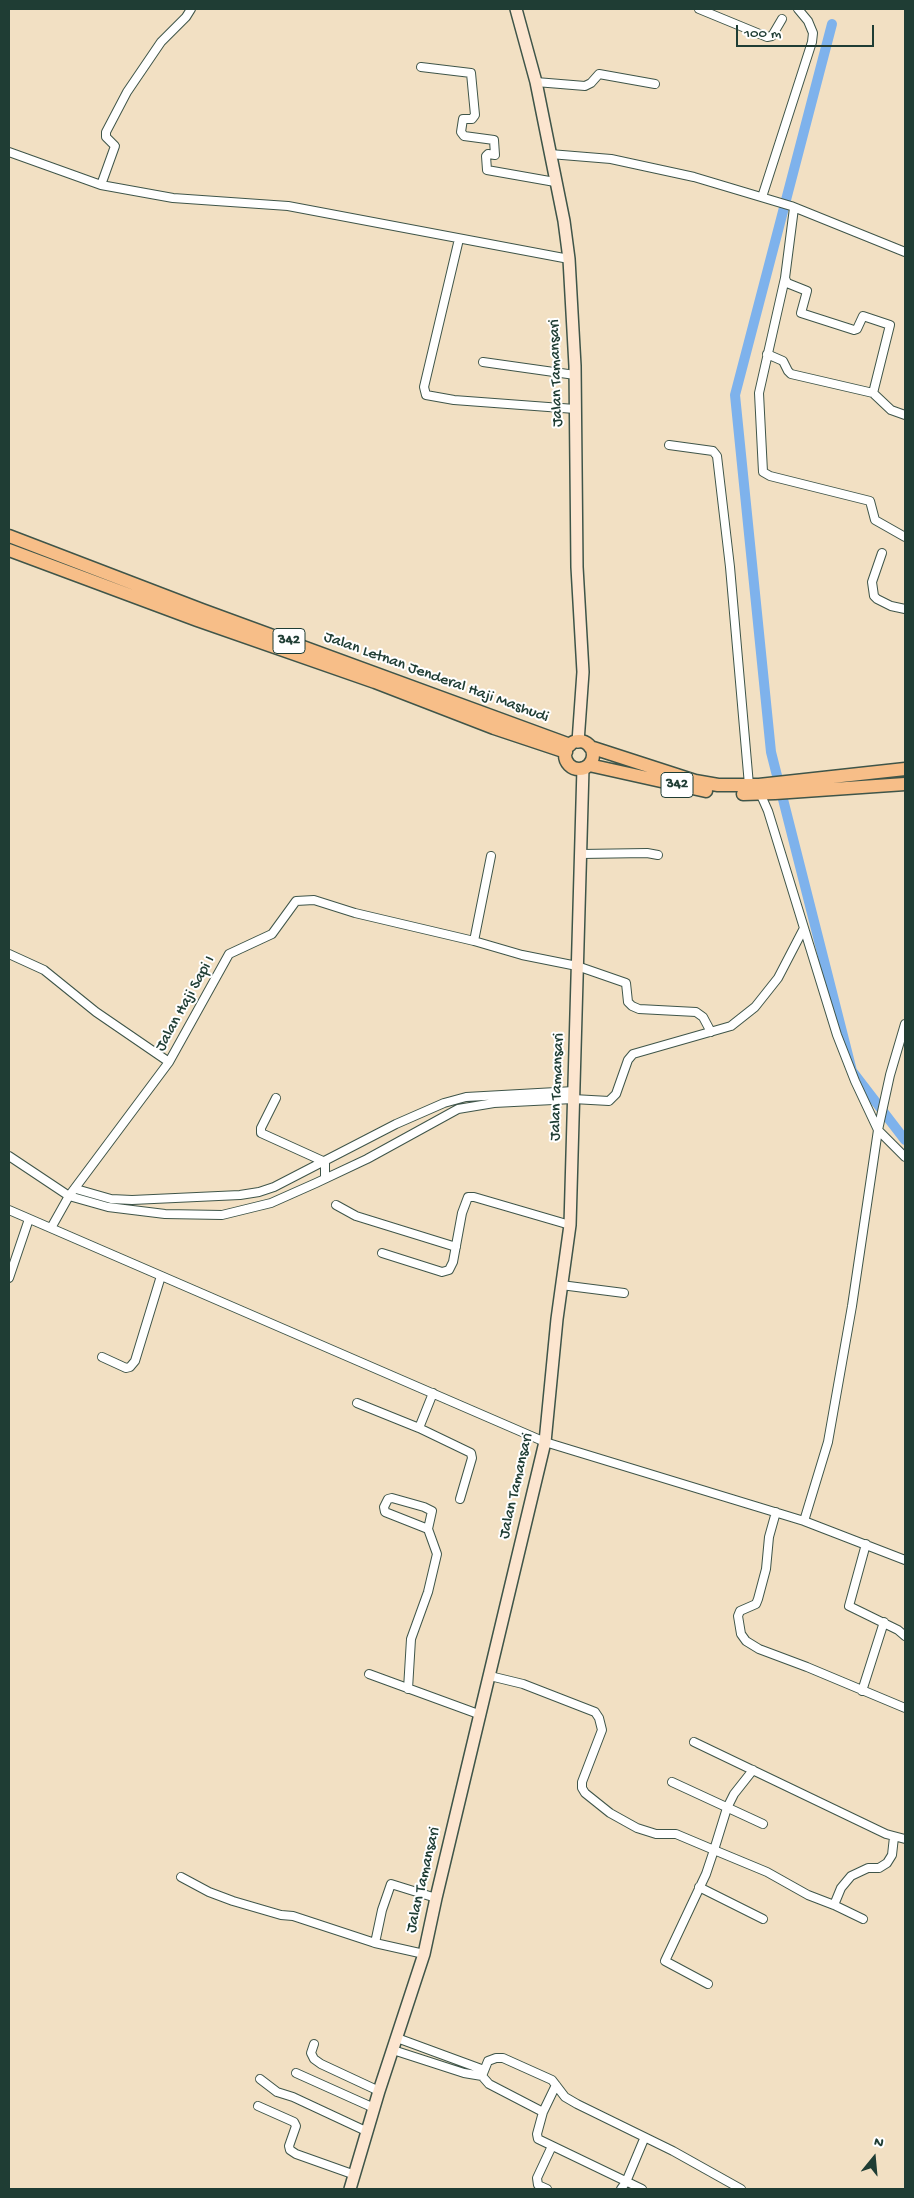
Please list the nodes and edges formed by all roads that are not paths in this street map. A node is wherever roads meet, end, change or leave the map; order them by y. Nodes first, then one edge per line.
1 (191, 9) edge
2 (516, 9) edge
3 (699, 9) edge
4 (798, 9) edge
5 (782, 19) dead end
6 (421, 67) dead end
7 (536, 82) junction
8 (655, 84) dead end
9 (9, 152) edge
10 (550, 154) junction
11 (555, 182) junction
12 (101, 185) junction
13 (762, 196) junction
14 (792, 207) junction
15 (459, 239) junction
16 (905, 252) edge
17 (569, 259) junction
18 (785, 278) junction
19 (767, 354) junction
20 (483, 362) dead end
21 (575, 375) junction
22 (873, 393) junction
23 (575, 409) junction
24 (905, 415) edge
25 (669, 445) dead end
26 (9, 536) edge
27 (905, 537) edge
28 (9, 550) edge
29 (882, 553) dead end
30 (71, 567) junction
31 (905, 609) edge
32 (576, 746) junction
33 (586, 767) junction
34 (905, 769) edge
35 (819, 777) junction
36 (905, 784) edge
37 (788, 787) junction
38 (758, 789) junction
39 (821, 790) junction
40 (580, 854) junction
41 (658, 855) dead end
42 (491, 856) dead end
43 (804, 928) junction
44 (474, 941) junction
45 (9, 954) edge
46 (577, 966) junction
47 (905, 1024) edge
48 (711, 1032) junction
49 (169, 1062) junction
50 (574, 1095) junction
51 (276, 1098) dead end
52 (879, 1126) junction
53 (9, 1156) edge
54 (905, 1157) edge
55 (325, 1162) junction
56 (325, 1178) junction
57 (76, 1189) junction
58 (69, 1196) junction
59 (336, 1205) dead end
60 (9, 1210) edge
61 (29, 1219) junction
62 (570, 1225) junction
63 (51, 1228) junction
64 (456, 1247) junction
65 (382, 1253) dead end
66 (161, 1276) junction
67 (9, 1278) edge
68 (561, 1285) junction
69 (624, 1293) dead end
70 (102, 1357) dead end
71 (433, 1393) junction
72 (357, 1403) dead end
73 (419, 1428) junction
74 (545, 1442) junction
75 (460, 1498) dead end
76 (776, 1512) junction
77 (804, 1521) junction
78 (428, 1529) junction
79 (866, 1544) junction
80 (905, 1560) edge
81 (884, 1622) junction
82 (905, 1636) edge
83 (369, 1674) dead end
84 (490, 1676) junction
85 (408, 1688) junction
86 (862, 1691) junction
87 (905, 1708) edge
88 (480, 1715) junction
89 (694, 1742) dead end
90 (753, 1770) junction
91 (672, 1782) dead end
92 (727, 1808) junction
93 (763, 1824) dead end
94 (894, 1837) junction
95 (905, 1839) edge
96 (714, 1850) junction
97 (181, 1878) dead end
98 (699, 1887) junction
99 (436, 1898) junction
100 (834, 1904) junction
101 (763, 1919) dead end
102 (863, 1919) dead end
103 (374, 1943) junction
104 (424, 1954) junction
105 (708, 1984) dead end
106 (397, 2038) junction
107 (314, 2044) dead end
108 (393, 2050) junction
109 (296, 2073) dead end
110 (483, 2073) junction
111 (260, 2079) dead end
112 (556, 2085) junction
113 (379, 2091) junction
114 (258, 2106) dead end
115 (374, 2108) junction
116 (544, 2112) junction
117 (368, 2132) junction
118 (644, 2139) junction
119 (552, 2146) junction
120 (355, 2175) junction
121 (626, 2182) junction
122 (729, 2187) edge
123 (350, 2189) edge
124 (547, 2189) edge
125 (621, 2189) edge
126 (642, 2189) edge
127 (741, 2189) edge

1 - 12 street
2 - 7 main road, Jalan Tamansari
3 - 5 street
4 - 13 street
6 - 11 street
7 - 8 street
7 - 10 main road, Jalan Tamansari
9 - 12 street
10 - 11 main road, Jalan Tamansari
10 - 13 street
11 - 17 main road, Jalan Tamansari
12 - 15 street
13 - 14 street
14 - 16 street
14 - 18 street
15 - 17 street
15 - 23 street
17 - 21 main road, Jalan Tamansari
18 - 19 street
18 - 22 street
19 - 22 street
19 - 27 street
20 - 21 street
21 - 23 main road, Jalan Tamansari
22 - 24 street
23 - 32 main road, Jalan Tamansari
25 - 38 street
26 - 30 main road, Jalan Letnan Jenderal Haji Mashudi / 342
28 - 30 main road, Jalan Letnan Jenderal Haji Mashudi / 342
29 - 31 street
30 - 32 main road, Jalan Letnan Jenderal Haji Mashudi / 342
32 - 33 main road
32 - 33 main road
32 - 38 main road, Jalan Letnan Jenderal Haji Mashudi / 342
33 - 38 main road, Jalan Letnan Jenderal Haji Mashudi / 342
33 - 40 main road, Jalan Tamansari
34 - 35 main road, Jalan Letnan Jenderal Haji Mashudi / 342
35 - 37 main road, Jalan Letnan Jenderal Haji Mashudi / 342
35 - 39 main road
36 - 39 main road, Jalan Letnan Jenderal Haji Mashudi / 342
37 - 38 main road, Jalan Letnan Jenderal Haji Mashudi / 342
37 - 39 main road, Jalan Letnan Jenderal Haji Mashudi / 342
38 - 43 street
40 - 41 street
40 - 46 main road, Jalan Tamansari
42 - 44 street
43 - 48 street
43 - 52 street
44 - 46 street, Jalan Haji Sapi I
44 - 49 street, Jalan Haji Sapi I
45 - 49 street
46 - 48 street, Jalan Haji Sapi I
46 - 50 main road, Jalan Tamansari
47 - 52 street
48 - 50 street
49 - 57 street, Jalan Haji Sapi I
50 - 55 street
50 - 56 street
50 - 62 main road, Jalan Tamansari
51 - 55 street
52 - 54 street
52 - 77 street
53 - 58 street
55 - 56 street
55 - 57 street
56 - 58 street
57 - 58 street, Jalan Haji Sapi I
58 - 63 street, Jalan Haji Sapi I
59 - 64 street
60 - 61 street
61 - 63 street
61 - 67 street
62 - 64 street
62 - 68 main road, Jalan Tamansari
63 - 66 street
64 - 65 street
66 - 70 street
66 - 71 street
68 - 69 street
68 - 74 main road, Jalan Tamansari
71 - 73 street
71 - 74 street
72 - 73 street
73 - 75 street
74 - 76 street
74 - 84 main road, Jalan Tamansari
76 - 77 street
76 - 86 street
77 - 79 street
78 - 78 street
78 - 85 street
79 - 80 street
79 - 81 street
81 - 82 street
81 - 86 street
83 - 85 street
84 - 88 main road, Jalan Tamansari
84 - 96 street
85 - 88 street
86 - 87 street
88 - 99 main road, Jalan Tamansari
89 - 90 street
90 - 92 street
90 - 94 street
91 - 92 street
92 - 93 street
92 - 96 street
94 - 95 street
94 - 100 street
96 - 98 street
96 - 100 street
97 - 103 street
98 - 101 street
98 - 105 street
99 - 103 street
99 - 104 main road, Jalan Tamansari
100 - 102 street
103 - 104 street
104 - 106 main road, Jalan Tamansari
106 - 108 main road, Jalan Tamansari
106 - 110 street
107 - 113 street
108 - 110 street
108 - 113 main road, Jalan Tamansari
109 - 115 street
110 - 112 street
110 - 116 street
111 - 117 street
112 - 116 street
112 - 118 street
113 - 115 main road, Jalan Tamansari
114 - 120 street
115 - 117 main road, Jalan Tamansari
116 - 119 street
117 - 120 main road, Jalan Tamansari
118 - 121 street
118 - 122 street
119 - 121 street
119 - 124 street
120 - 123 main road, Jalan Tamansari
121 - 125 street
121 - 126 street
122 - 127 street

